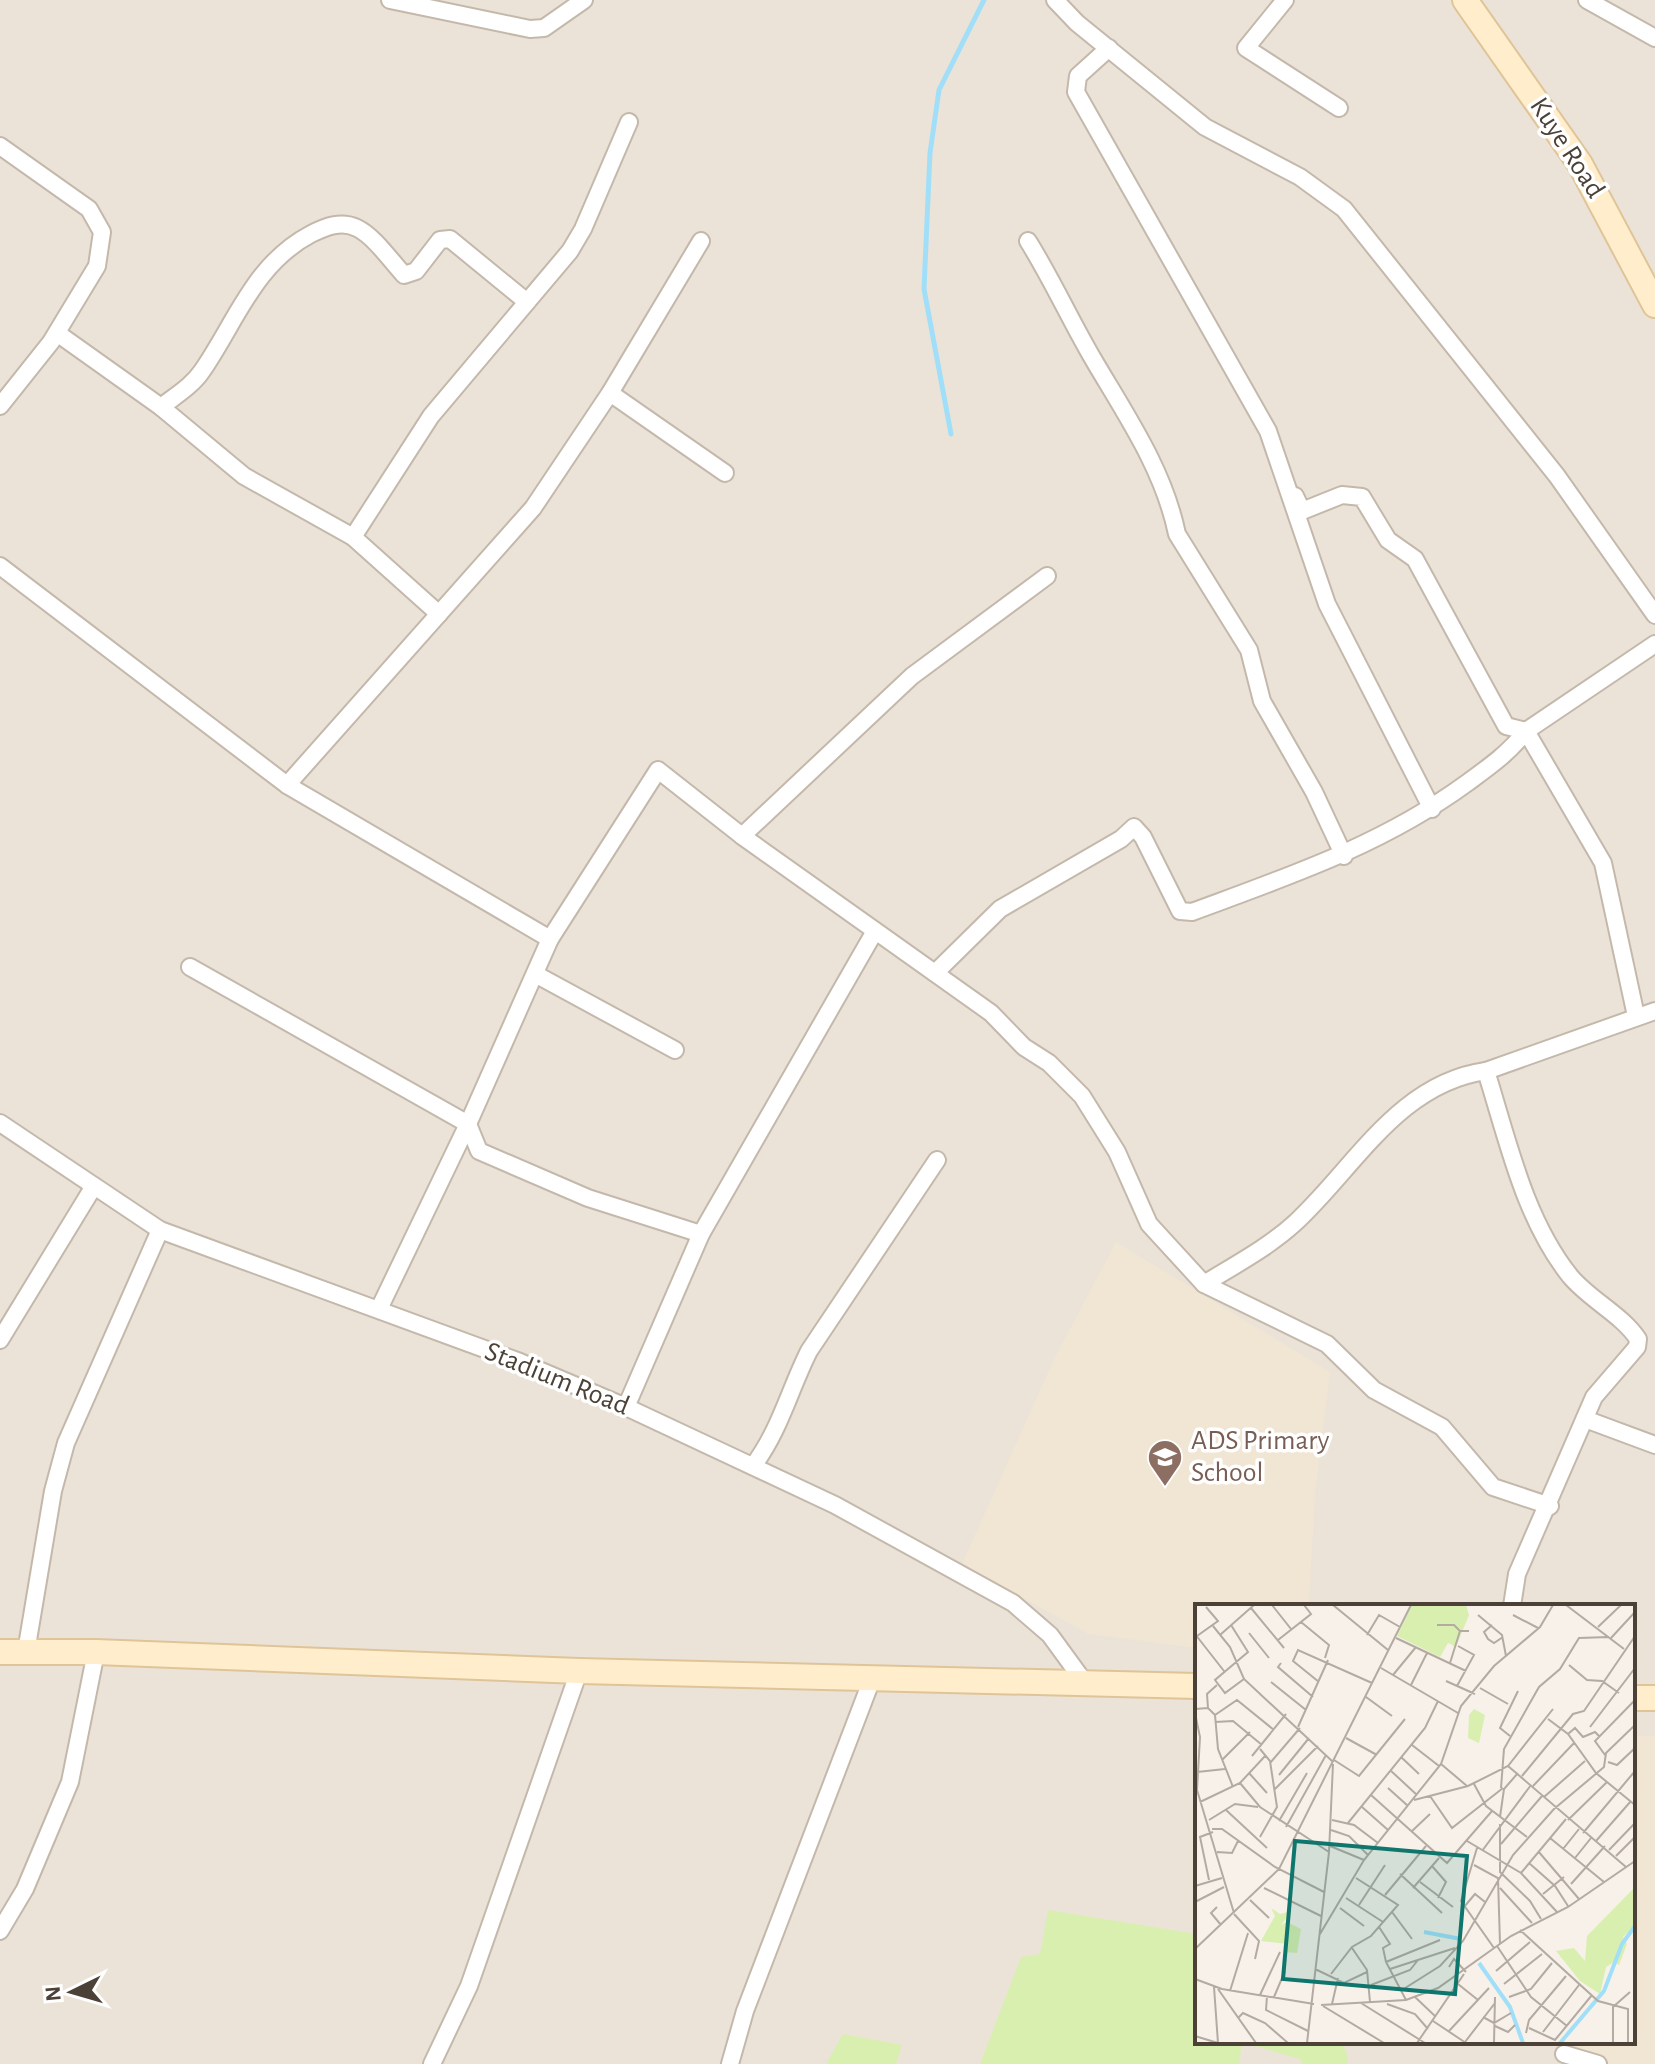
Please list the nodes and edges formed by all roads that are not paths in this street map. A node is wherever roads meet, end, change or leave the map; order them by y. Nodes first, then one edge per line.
1 (390, 0) edge
2 (584, 0) edge
3 (1055, 0) edge
4 (1285, 0) edge
5 (1465, 0) edge
6 (1587, 0) edge
7 (1655, 38) edge
8 (1109, 48) junction
9 (1339, 108) dead end
10 (629, 122) dead end
11 (0, 146) edge
12 (701, 241) dead end
13 (1028, 241) dead end
14 (527, 302) junction
15 (1655, 305) edge
16 (57, 333) junction
17 (610, 393) junction
18 (0, 406) edge
19 (161, 407) junction
20 (725, 473) dead end
21 (1284, 473) junction
22 (353, 537) junction
23 (0, 566) edge
24 (1047, 576) dead end
25 (439, 614) junction
26 (1655, 615) edge
27 (1655, 644) edge
28 (1526, 731) junction
29 (287, 785) junction
30 (1432, 809) junction
31 (742, 836) junction
32 (1344, 856) junction
33 (875, 931) junction
34 (550, 939) junction
35 (190, 967) dead end
36 (935, 973) junction
37 (535, 974) junction
38 (1655, 1011) edge
39 (1636, 1016) junction
40 (675, 1050) dead end
41 (1486, 1071) junction
42 (0, 1123) edge
43 (468, 1124) junction
44 (937, 1160) dead end
45 (94, 1186) junction
46 (160, 1230) junction
47 (701, 1234) junction
48 (1204, 1284) junction
49 (379, 1309) junction
50 (0, 1340) edge
51 (626, 1407) junction
52 (1585, 1419) junction
53 (1655, 1445) edge
54 (753, 1466) junction
55 (1550, 1506) junction
56 (1512, 1604) edge
57 (0, 1652) edge
58 (26, 1652) junction
59 (96, 1652) junction
60 (579, 1671) junction
61 (872, 1679) junction
62 (1085, 1683) junction
63 (1195, 1686) edge
64 (0, 1931) edge
65 (1564, 2054) dead end
66 (432, 2064) edge
67 (730, 2064) edge
68 (1598, 2064) edge

1 - 2 street
3 - 8 street
4 - 9 street
5 - 15 main road, Kuye Road
6 - 7 street
8 - 21 street
8 - 26 street
10 - 14 street
11 - 16 street
12 - 17 street
13 - 32 street
14 - 19 street
14 - 22 street
16 - 18 street
16 - 19 street
17 - 20 street
17 - 25 street
19 - 22 street
21 - 28 street
21 - 30 street
22 - 25 street
23 - 29 street
24 - 31 street
25 - 29 street
27 - 28 street
28 - 30 street
28 - 39 street
29 - 34 street
30 - 32 street
31 - 33 street
31 - 34 street
32 - 36 street
33 - 36 street
33 - 47 street
34 - 37 street
35 - 43 street
36 - 48 street
37 - 40 street
37 - 43 street
38 - 39 street
39 - 41 street
41 - 48 street
41 - 52 street
42 - 45 street, Stadium Road
43 - 47 street
43 - 49 street
44 - 54 street
45 - 46 street, Stadium Road
45 - 50 street
46 - 49 street, Stadium Road
46 - 58 street
47 - 51 street
48 - 55 street
49 - 51 street, Stadium Road
51 - 54 street, Stadium Road
52 - 53 street
52 - 55 street
54 - 62 street, Stadium Road
55 - 56 street
57 - 58 main road
58 - 59 main road
59 - 60 main road
59 - 64 street
60 - 61 main road
60 - 66 street
61 - 62 main road
61 - 67 street
62 - 63 main road
65 - 68 street

